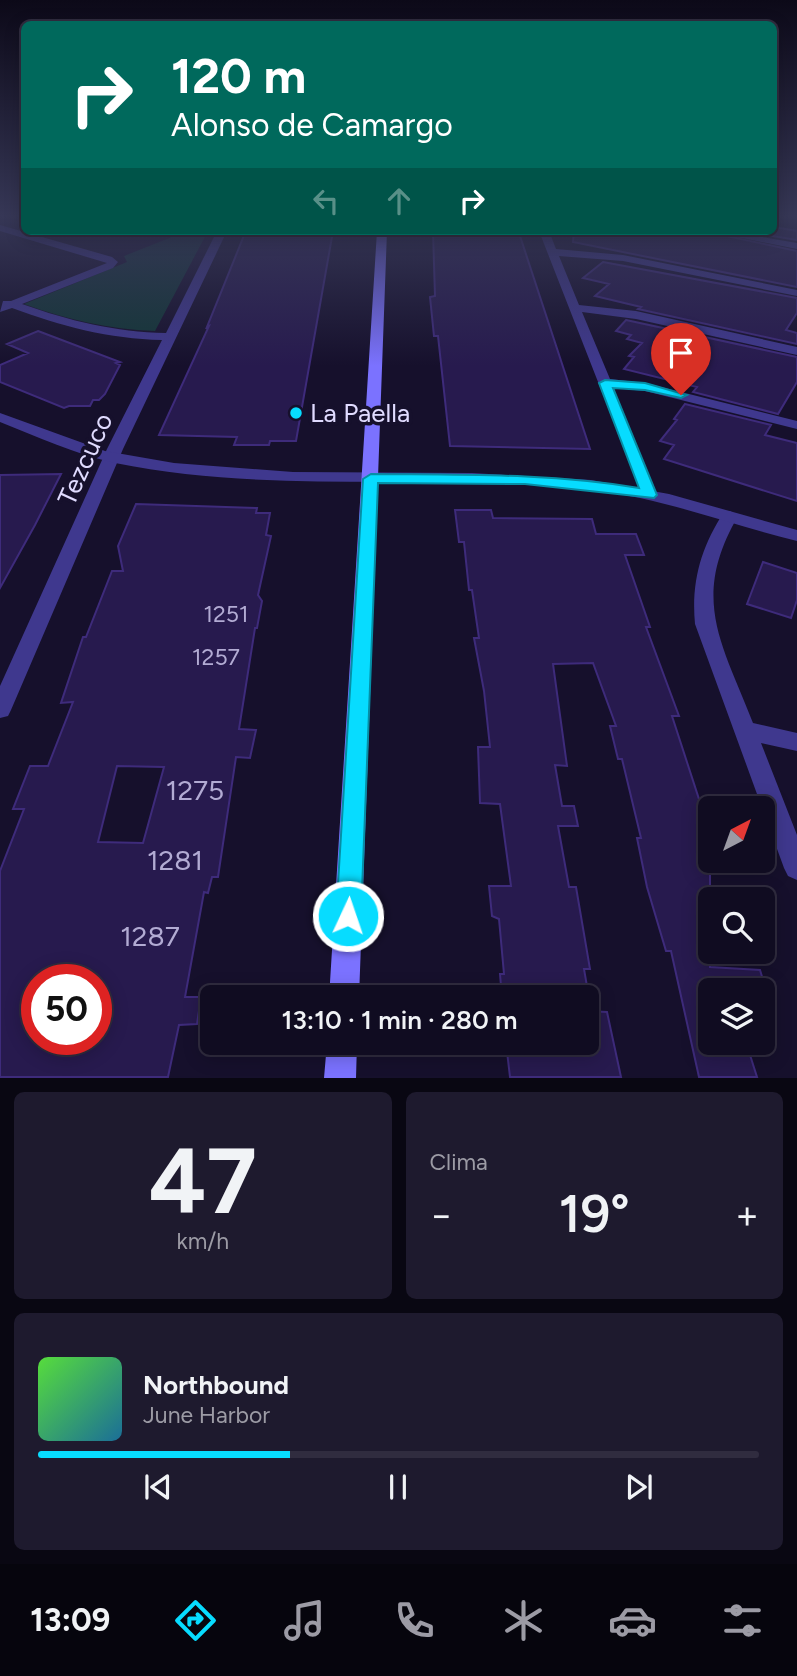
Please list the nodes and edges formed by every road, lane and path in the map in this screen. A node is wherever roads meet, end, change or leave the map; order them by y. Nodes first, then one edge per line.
1 (108, 266) edge
2 (205, 266) edge
3 (380, 266) edge
4 (559, 266) edge
5 (664, 266) edge
6 (797, 293) edge
7 (4, 305) edge
8 (575, 308) junction
9 (170, 337) junction
10 (797, 351) edge
11 (605, 383) junction
12 (0, 417) edge
13 (797, 425) edge
14 (112, 457) junction
15 (371, 479) junction
16 (649, 495) junction
17 (730, 516) junction
18 (797, 536) edge
19 (0, 710) edge
20 (745, 730) junction
21 (797, 742) edge
22 (797, 868) edge
23 (345, 985) edge
24 (341, 1055) edge
25 (340, 1077) edge

1 - 7 street
2 - 9 street, Tezcuco
3 - 15 main road
4 - 8 street
5 - 6 street
7 - 9 street
8 - 10 street
8 - 11 street
9 - 14 street, Tezcuco
11 - 13 street
11 - 16 street
12 - 14 street
14 - 15 street
14 - 19 street, Tezcuco
15 - 16 street
15 - 23 main road
16 - 17 street
17 - 18 street
17 - 20 street
20 - 21 street
20 - 22 street
24 - 25 main road

